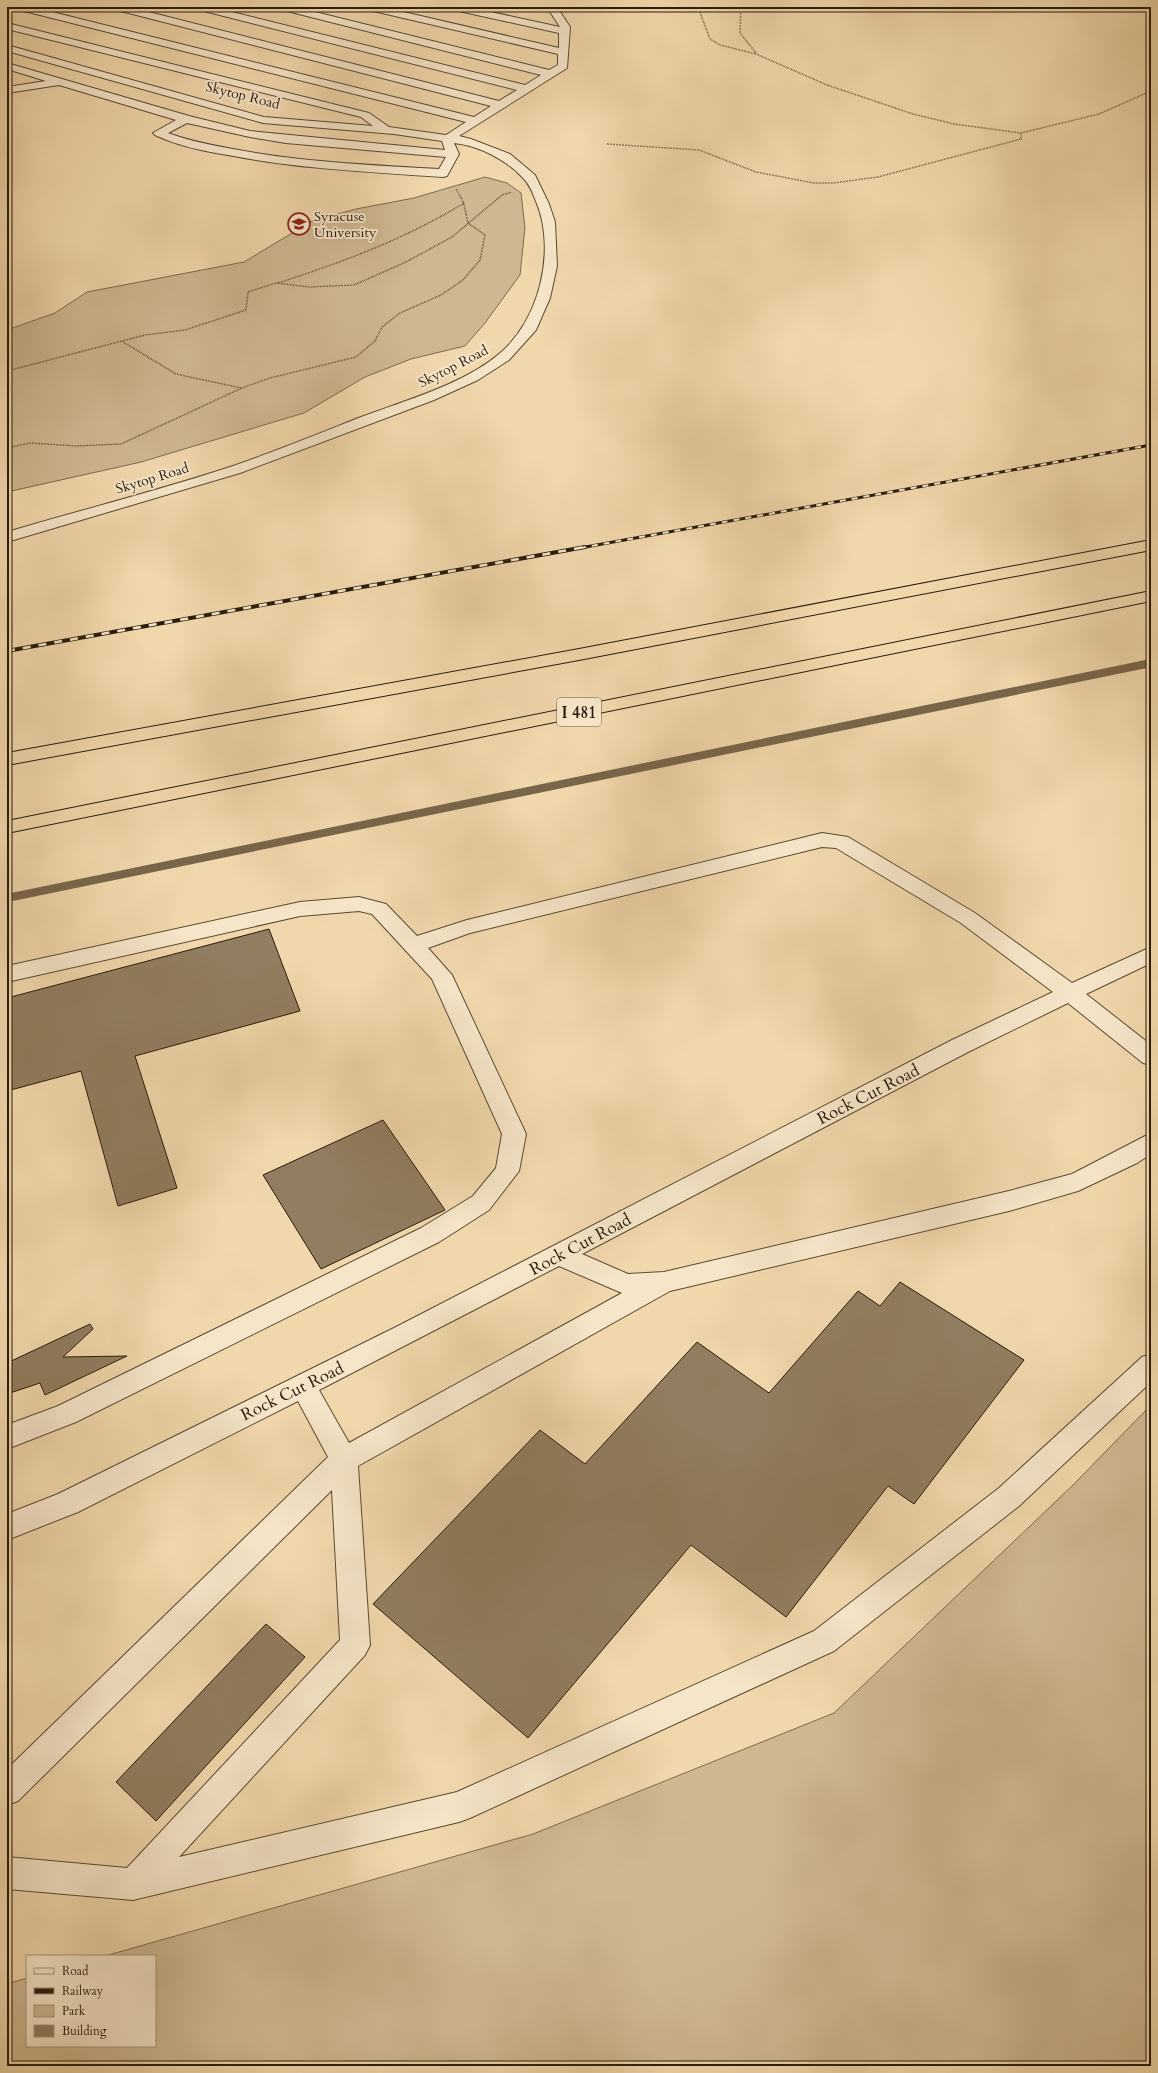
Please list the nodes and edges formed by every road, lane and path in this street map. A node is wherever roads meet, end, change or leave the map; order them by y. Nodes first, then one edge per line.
1 (117, 7) edge
2 (200, 7) edge
3 (283, 7) edge
4 (369, 7) edge
5 (454, 7) edge
6 (698, 7) edge
7 (741, 7) edge
8 (16, 8) edge
9 (550, 9) edge
10 (7, 26) edge
11 (565, 31) junction
12 (7, 48) edge
13 (564, 52) junction
14 (756, 54) junction
15 (7, 66) edge
16 (89, 70) junction
17 (550, 74) junction
18 (61, 81) junction
19 (526, 89) junction
20 (7, 90) edge
21 (1151, 91) edge
22 (216, 106) junction
23 (500, 106) junction
24 (186, 119) junction
25 (475, 121) junction
26 (389, 131) junction
27 (1021, 133) junction
28 (447, 139) junction
29 (607, 144) dead end
30 (453, 154) junction
31 (535, 185) junction
32 (456, 189) dead end
33 (464, 203) junction
34 (468, 224) junction
35 (276, 283) junction
36 (122, 342) junction
37 (7, 371) edge
38 (242, 388) junction
39 (7, 448) edge
40 (7, 537) edge
41 (1151, 544) edge
42 (1151, 596) edge
43 (364, 756) junction
44 (7, 759) edge
45 (7, 827) edge
46 (7, 839) edge
47 (412, 945) junction
48 (1151, 954) edge
49 (7, 974) edge
50 (1070, 993) junction
51 (1151, 1057) edge
52 (1151, 1142) edge
53 (558, 1255) junction
54 (664, 1282) junction
55 (1151, 1365) edge
56 (303, 1386) junction
57 (7, 1437) edge
58 (344, 1460) junction
59 (7, 1527) edge
60 (7, 1790) edge
61 (7, 1873) edge
62 (133, 1884) junction

1 - 23 street
2 - 19 street
3 - 17 street
4 - 13 street
5 - 11 street
6 - 14 path
7 - 14 path
8 - 25 street
9 - 11 street
10 - 26 street
11 - 13 street
12 - 16 street, Skytop Road
13 - 17 street
14 - 27 path
15 - 18 street
16 - 18 street
16 - 22 street, Skytop Road
17 - 19 street
18 - 20 street
18 - 24 street
19 - 23 street
21 - 27 path
22 - 24 street
22 - 26 street, Skytop Road
23 - 25 street
24 - 30 street
24 - 30 street
25 - 28 street
26 - 28 street, Skytop Road
27 - 29 path
28 - 30 street
28 - 31 street, Skytop Road
31 - 34 path
31 - 40 street, Skytop Road
32 - 33 path
33 - 34 path
33 - 35 path
34 - 35 path
34 - 38 path
35 - 36 path
36 - 37 path
36 - 38 path
38 - 39 path
41 - 44 highway
42 - 43 highway, I 481
43 - 45 highway, I 481
43 - 46 highway
47 - 49 street
47 - 50 street
47 - 57 street
48 - 50 street, Rock Cut Road
50 - 51 street
50 - 53 street, Rock Cut Road
52 - 54 street
53 - 54 street
53 - 56 street, Rock Cut Road
54 - 58 street
55 - 62 street
56 - 58 street
56 - 59 street, Rock Cut Road
58 - 60 street
58 - 62 street
61 - 62 street

